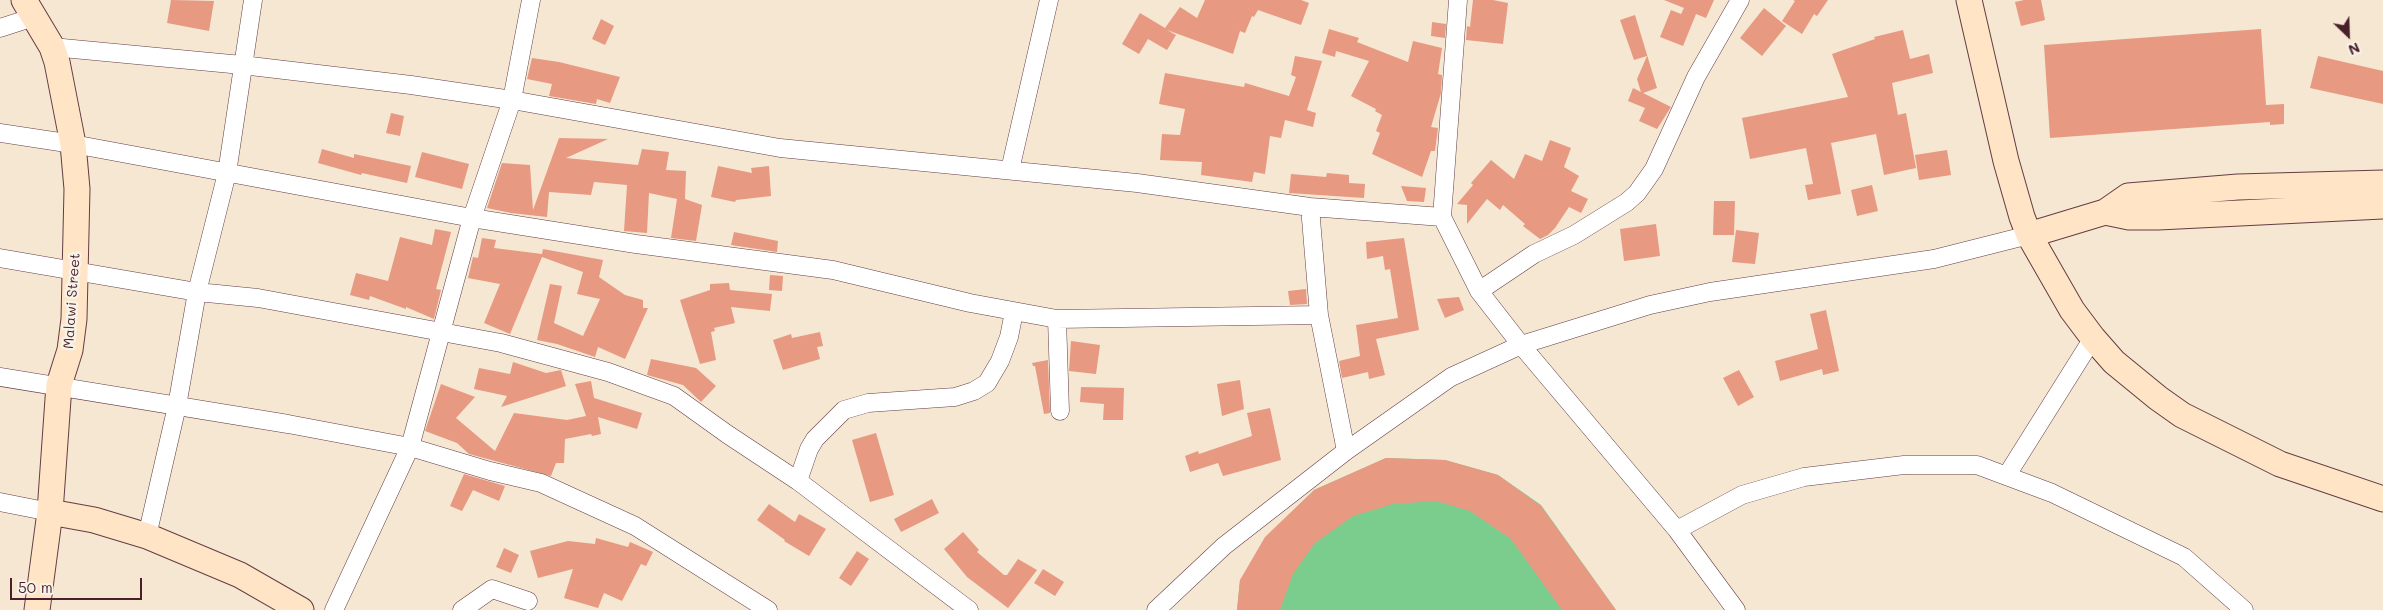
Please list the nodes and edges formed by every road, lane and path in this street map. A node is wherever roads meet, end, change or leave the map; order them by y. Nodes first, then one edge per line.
1 (253, 0) edge
2 (532, 0) edge
3 (1049, 0) edge
4 (1458, 0) edge
5 (1740, 0) edge
6 (1969, 0) edge
7 (29, 8) edge
8 (0, 28) edge
9 (52, 48) junction
10 (242, 65) junction
11 (512, 100) junction
12 (0, 133) edge
13 (73, 144) junction
14 (1010, 170) junction
15 (227, 173) junction
16 (2383, 183) edge
17 (2383, 206) edge
18 (1310, 207) junction
19 (2105, 212) junction
20 (1442, 217) junction
21 (472, 218) junction
22 (2029, 235) junction
23 (0, 258) edge
24 (75, 272) junction
25 (1479, 291) junction
26 (198, 292) junction
27 (1014, 312) junction
28 (1319, 315) junction
29 (1057, 320) junction
30 (440, 332) junction
31 (2093, 338) junction
32 (1521, 345) junction
33 (0, 377) edge
34 (59, 385) junction
35 (177, 406) junction
36 (1060, 411) dead end
37 (410, 447) junction
38 (1346, 451) junction
39 (2007, 475) junction
40 (798, 481) junction
41 (2383, 499) edge
42 (0, 502) edge
43 (50, 512) junction
44 (1677, 530) junction
45 (147, 536) junction
46 (528, 601) dead end
47 (37, 610) edge
48 (301, 610) edge
49 (334, 610) edge
50 (462, 610) edge
51 (768, 610) edge
52 (968, 610) edge
53 (1156, 610) edge
54 (1736, 610) edge
55 (2244, 610) edge

1 - 10 street
2 - 11 street
3 - 14 street
4 - 20 street
5 - 25 street
6 - 22 main road
7 - 8 street
7 - 9 main road, Malawi Street
9 - 10 street
9 - 13 main road, Malawi Street
10 - 11 street
10 - 15 street
11 - 14 street
11 - 21 street
12 - 13 street
13 - 15 street
13 - 24 main road, Malawi Street
14 - 18 street
15 - 21 street
15 - 26 street
16 - 19 main road
17 - 19 main road
18 - 20 street
18 - 28 street
19 - 22 main road
20 - 25 street
21 - 27 street
21 - 30 street
22 - 31 main road
22 - 32 street
23 - 24 street
24 - 26 street
24 - 34 main road, Malawi Street
25 - 32 street
26 - 30 street
26 - 35 street
27 - 29 street
27 - 40 street
28 - 29 street
28 - 38 street
29 - 36 street
30 - 37 street
30 - 40 street
31 - 39 street
31 - 41 main road
32 - 38 street
32 - 44 street
33 - 34 street
34 - 35 street
34 - 43 main road, Malawi Street
35 - 37 street
35 - 45 street
37 - 49 street
37 - 51 street
38 - 53 street
39 - 44 street
39 - 55 street
40 - 52 street
42 - 43 street
43 - 45 main road
43 - 47 main road, Malawi Street
44 - 54 street
45 - 48 main road
46 - 50 street

